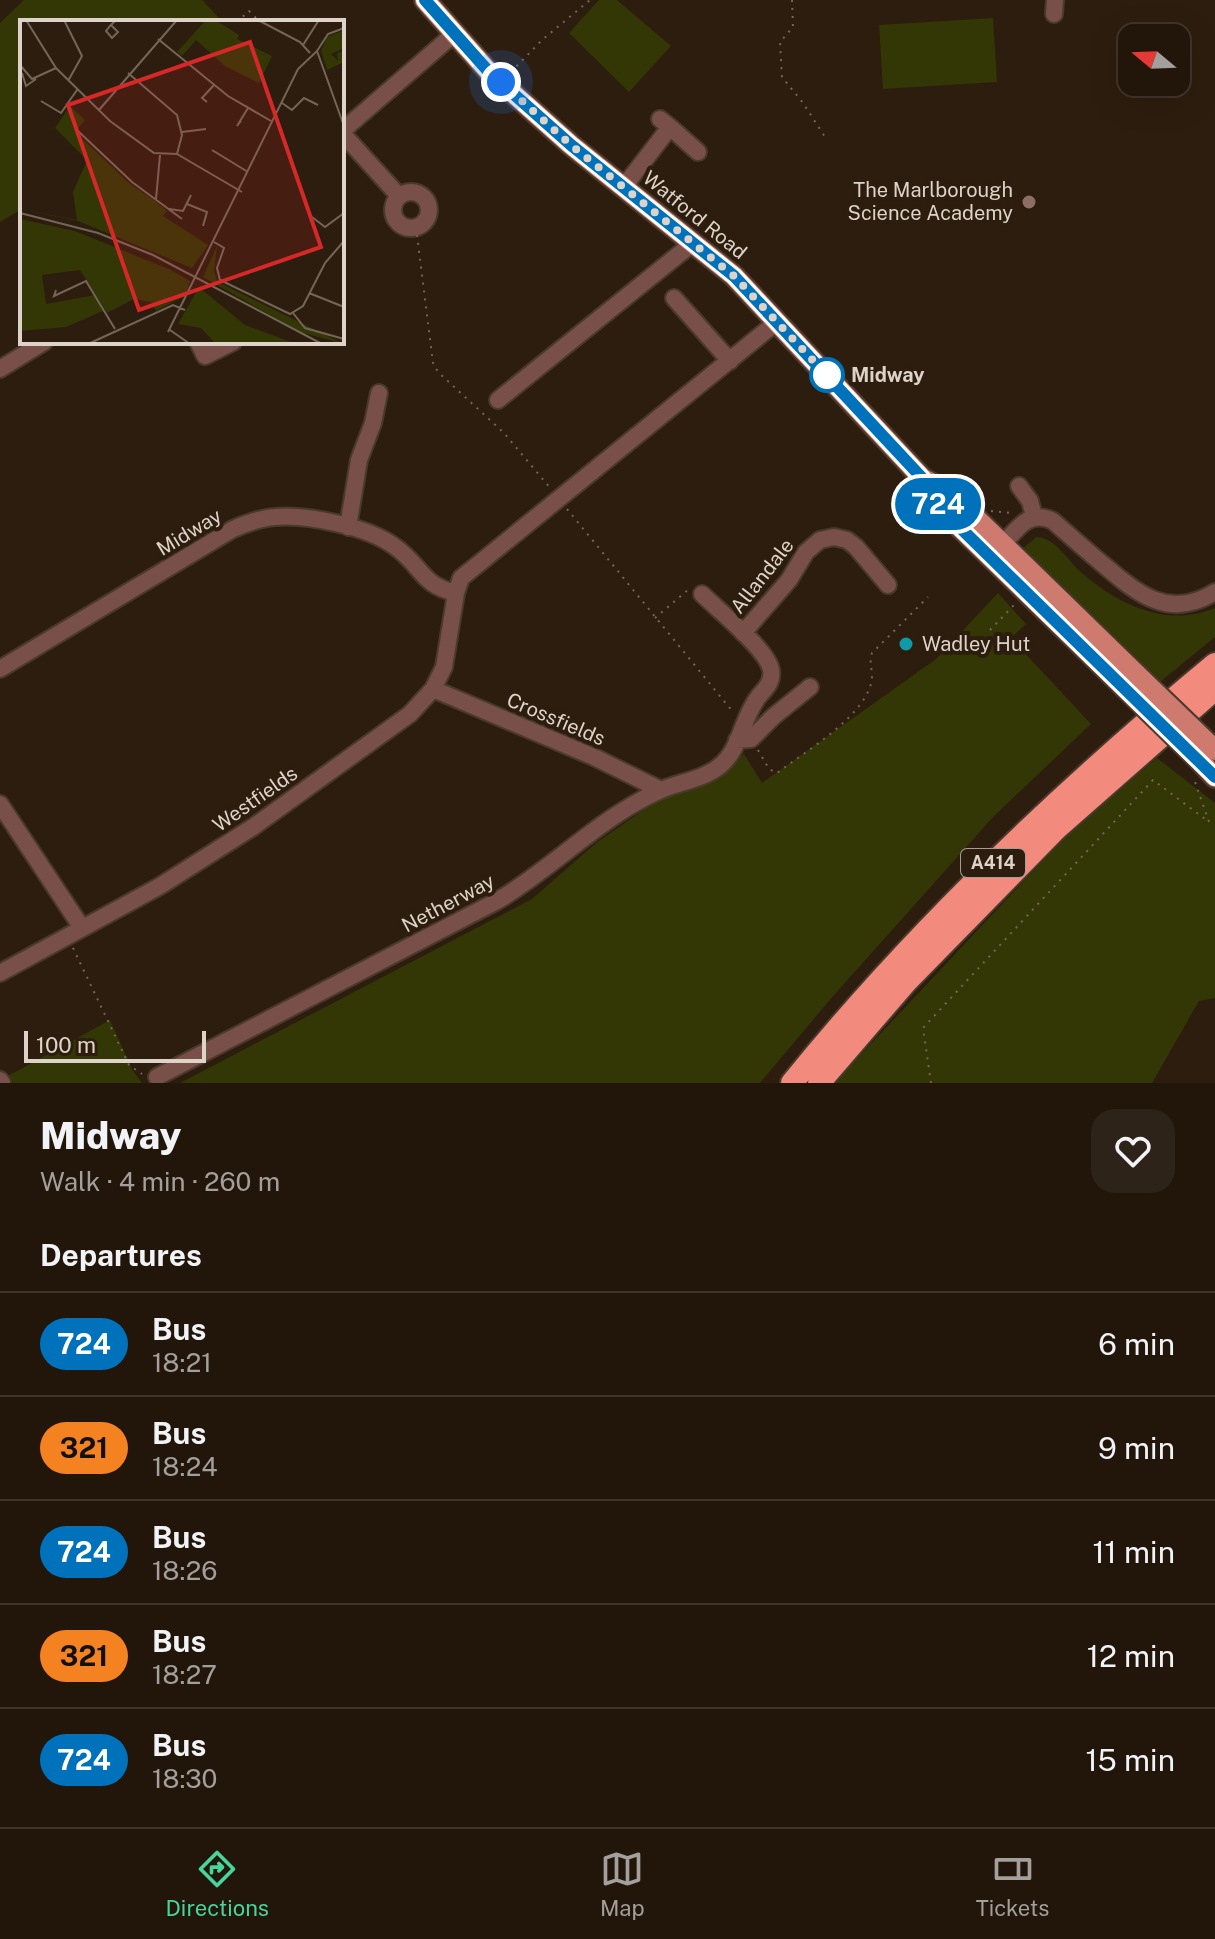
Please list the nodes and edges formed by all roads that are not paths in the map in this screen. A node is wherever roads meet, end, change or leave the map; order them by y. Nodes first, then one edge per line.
1 (425, 0) edge
2 (454, 34) junction
3 (344, 130) edge
4 (344, 134) edge
5 (698, 152) dead end
6 (623, 188) junction
7 (399, 196) junction
8 (693, 243) junction
9 (674, 298) dead end
10 (778, 321) junction
11 (41, 344) edge
12 (199, 344) edge
13 (229, 344) edge
14 (730, 361) junction
15 (0, 369) edge
16 (379, 393) dead end
17 (498, 400) dead end
18 (1019, 486) dead end
19 (1034, 516) junction
20 (348, 527) junction
21 (997, 551) junction
22 (888, 585) dead end
23 (1215, 592) edge
24 (456, 593) junction
25 (702, 594) road end
26 (743, 633) junction
27 (1215, 664) edge
28 (0, 669) edge
29 (1130, 681) junction
30 (810, 687) dead end
31 (433, 689) junction
32 (1215, 689) edge
33 (737, 740) junction
34 (1211, 763) edge
35 (661, 790) junction
36 (0, 804) edge
37 (82, 928) junction
38 (0, 973) edge
39 (157, 1077) road end
40 (792, 1083) edge
41 (819, 1083) edge

1 - 2 main road, Watford Road
2 - 3 street
2 - 6 main road, Watford Road
4 - 7 street
5 - 6 street
6 - 8 main road, Watford Road
7 - 7 street
8 - 10 main road, Watford Road
8 - 17 street
9 - 14 street
10 - 14 street
10 - 21 main road, Watford Road
11 - 15 street
12 - 13 street
14 - 24 street
16 - 20 street
18 - 19 street
19 - 21 street
19 - 23 street
20 - 24 street, Midway
20 - 28 street, Midway
21 - 29 main road, Watford Road
21 - 29 main road, Watford Road
22 - 26 street, Allandale
24 - 31 street, Westfields
25 - 26 street, Allandale
26 - 33 street, Allandale
27 - 40 highway, A414
29 - 34 main road, Watford Road, bridge
30 - 33 street
31 - 35 street, Crossfields
31 - 37 street, Westfields
32 - 41 highway, A414
33 - 35 street, Netherway
35 - 39 street, Netherway
36 - 37 street
37 - 38 street, Westfields

